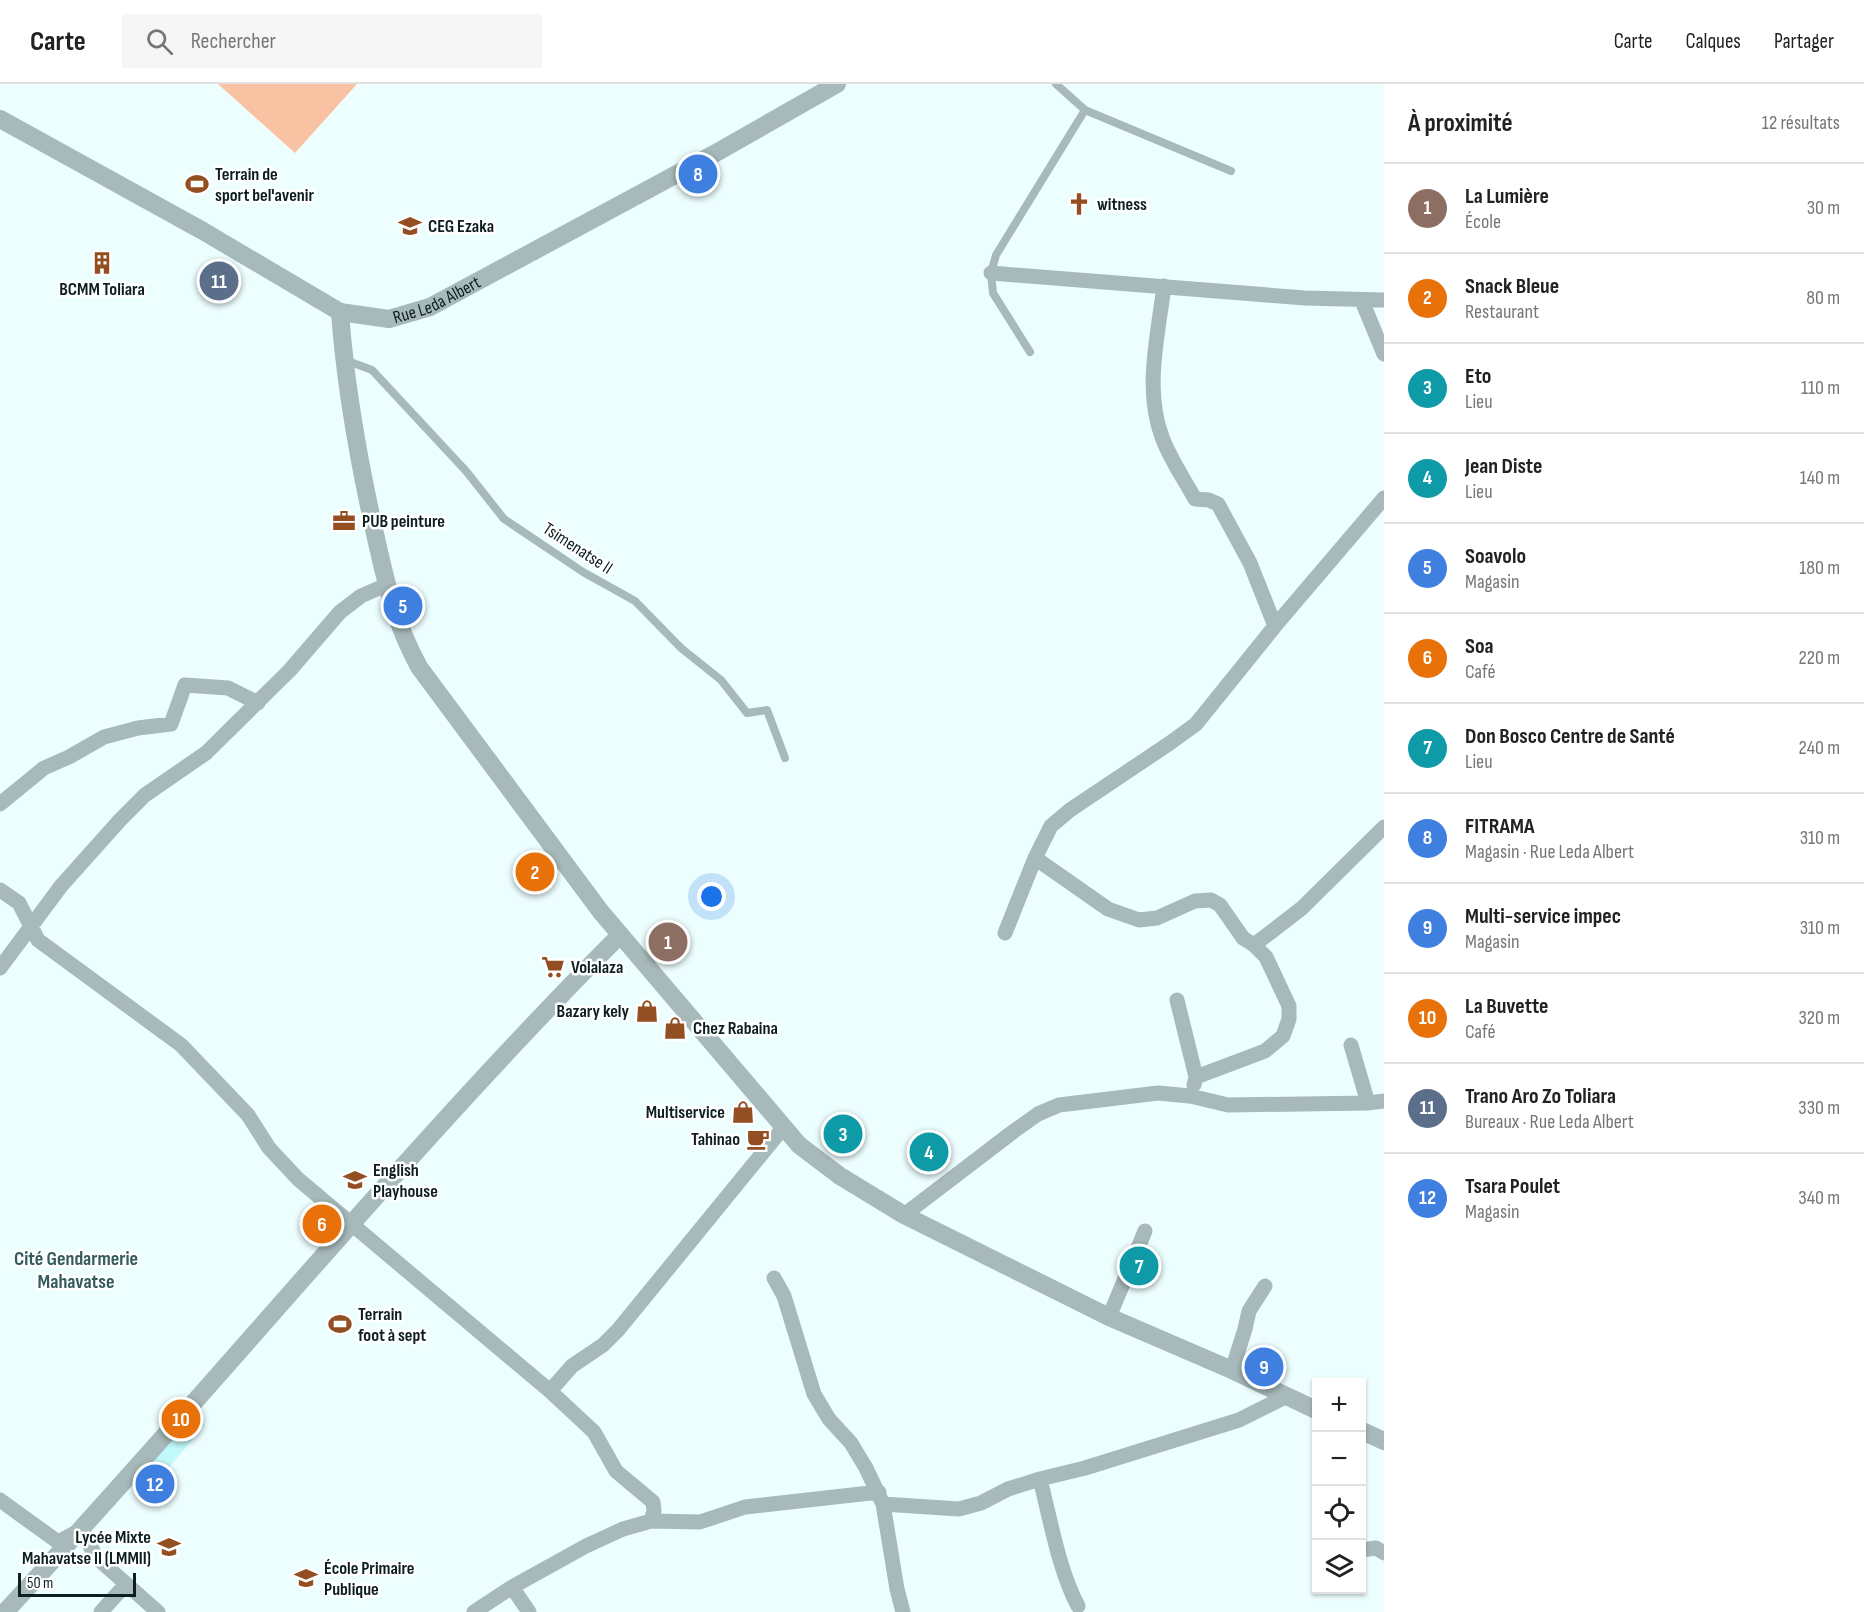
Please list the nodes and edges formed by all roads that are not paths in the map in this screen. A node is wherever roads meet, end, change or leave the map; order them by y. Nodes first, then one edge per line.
1 (837, 84) edge
2 (1056, 84) edge
3 (1084, 110) junction
4 (0, 119) edge
5 (1231, 171) dead end
6 (991, 273) junction
7 (1164, 286) junction
8 (1384, 300) edge
9 (1362, 301) junction
10 (340, 312) junction
11 (1030, 352) dead end
12 (1384, 354) edge
13 (344, 359) junction
14 (1384, 498) edge
15 (386, 585) junction
16 (1275, 626) junction
17 (258, 703) junction
18 (785, 758) dead end
19 (0, 804) edge
20 (1384, 827) edge
21 (1035, 858) junction
22 (0, 890) edge
23 (31, 924) junction
24 (1005, 933) dead end
25 (620, 935) junction
26 (1254, 945) junction
27 (0, 968) edge
28 (1177, 1000) dead end
29 (1351, 1045) dead end
30 (1196, 1077) junction
31 (1190, 1096) junction
32 (1384, 1101) edge
33 (1368, 1103) junction
34 (783, 1128) junction
35 (903, 1215) junction
36 (350, 1224) junction
37 (1145, 1231) dead end
38 (774, 1278) dead end
39 (1265, 1286) dead end
40 (1109, 1317) junction
41 (1232, 1370) junction
42 (550, 1391) junction
43 (1287, 1396) junction
44 (1312, 1408) edge
45 (1364, 1432) edge
46 (1384, 1441) edge
47 (1040, 1479) junction
48 (881, 1498) junction
49 (0, 1500) edge
50 (651, 1521) junction
51 (81, 1530) junction
52 (1366, 1549) edge
53 (1384, 1553) edge
54 (126, 1584) junction
55 (512, 1587) junction
56 (1078, 1606) dead end
57 (5, 1612) edge
58 (101, 1612) edge
59 (158, 1612) edge
60 (474, 1612) edge
61 (529, 1612) edge
62 (903, 1612) edge

1 - 10 street, Rue Leda Albert
2 - 3 lane
3 - 5 lane
3 - 6 lane
4 - 10 street, Rue Leda Albert
6 - 7 street
6 - 11 lane
7 - 9 street
7 - 16 street
8 - 9 street
9 - 12 street
10 - 13 street
13 - 15 street
13 - 18 lane, Tsimenatse II
14 - 16 street
15 - 17 street
15 - 25 street
16 - 21 street
17 - 19 street
17 - 23 street
20 - 26 street
21 - 24 street
21 - 26 street
22 - 23 street
23 - 27 street
23 - 36 street
25 - 34 street
25 - 36 street
26 - 30 street
28 - 30 street
29 - 33 street
30 - 31 street
31 - 33 street
31 - 35 street
32 - 33 street
34 - 35 street
34 - 42 street
35 - 40 street
36 - 42 street
36 - 51 street
37 - 40 street
38 - 48 street
39 - 41 street
40 - 41 street
41 - 43 street
42 - 50 street
43 - 44 street
43 - 47 street
45 - 46 street
47 - 48 street
47 - 56 street
48 - 50 street
48 - 62 street
49 - 51 street
50 - 55 street
51 - 54 street
51 - 57 street
52 - 53 street
54 - 58 street
54 - 59 street
55 - 60 street
55 - 61 street

